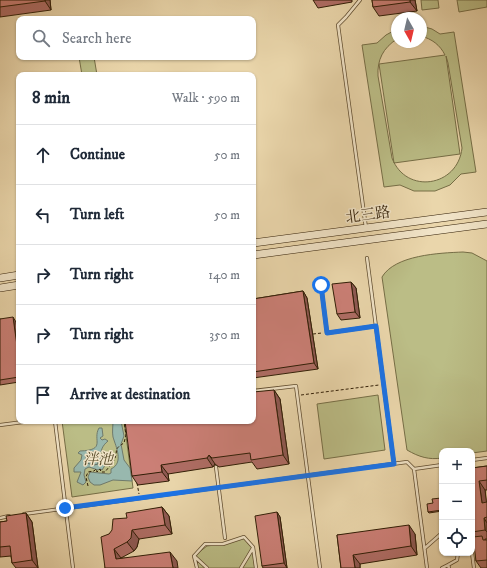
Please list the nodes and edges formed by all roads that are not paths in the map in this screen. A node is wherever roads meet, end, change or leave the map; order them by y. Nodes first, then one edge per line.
1 (360, 0) edge
2 (487, 212) edge
3 (487, 224) edge
4 (366, 228) junction
5 (256, 244) edge
6 (256, 254) edge
7 (367, 258) dead end
8 (16, 275) edge
9 (0, 278) edge
10 (16, 285) edge
11 (321, 285) dead end
12 (0, 288) edge
13 (376, 326) junction
14 (256, 391) edge
15 (16, 423) edge
16 (55, 424) edge
17 (0, 425) edge
18 (487, 458) edge
19 (475, 460) edge
20 (394, 464) junction
21 (439, 465) edge
22 (216, 467) edge
23 (414, 469) junction
24 (308, 476) junction
25 (218, 488) junction
26 (65, 508) junction
27 (22, 514) edge
28 (14, 516) edge
29 (0, 518) edge
30 (439, 536) edge
31 (225, 538) dead end
32 (253, 547) junction
33 (424, 548) junction
34 (194, 556) junction
35 (457, 556) edge
36 (472, 556) edge
37 (449, 567) edge
38 (73, 568) edge
39 (196, 568) edge
40 (207, 568) edge
41 (241, 568) edge
42 (256, 568) edge
43 (320, 568) edge
44 (427, 568) edge
45 (442, 568) edge
46 (474, 568) edge

1 - 4 lane
2 - 4 main road, 北三路
3 - 6 main road, 北三路
4 - 5 main road, 北三路
7 - 13 lane
8 - 9 main road
10 - 12 main road
11 - 13 lane
13 - 20 lane
14 - 24 lane
15 - 17 lane
16 - 26 lane
18 - 19 lane
20 - 23 lane
20 - 24 lane
21 - 23 lane
22 - 25 lane
23 - 33 lane
24 - 25 lane
24 - 43 lane
25 - 26 lane
25 - 31 lane
26 - 27 lane
26 - 38 lane
28 - 29 lane
30 - 33 lane
32 - 34 lane
32 - 41 lane
32 - 42 lane
33 - 44 lane
34 - 39 lane
34 - 40 lane
35 - 37 lane
36 - 46 lane
37 - 45 lane

